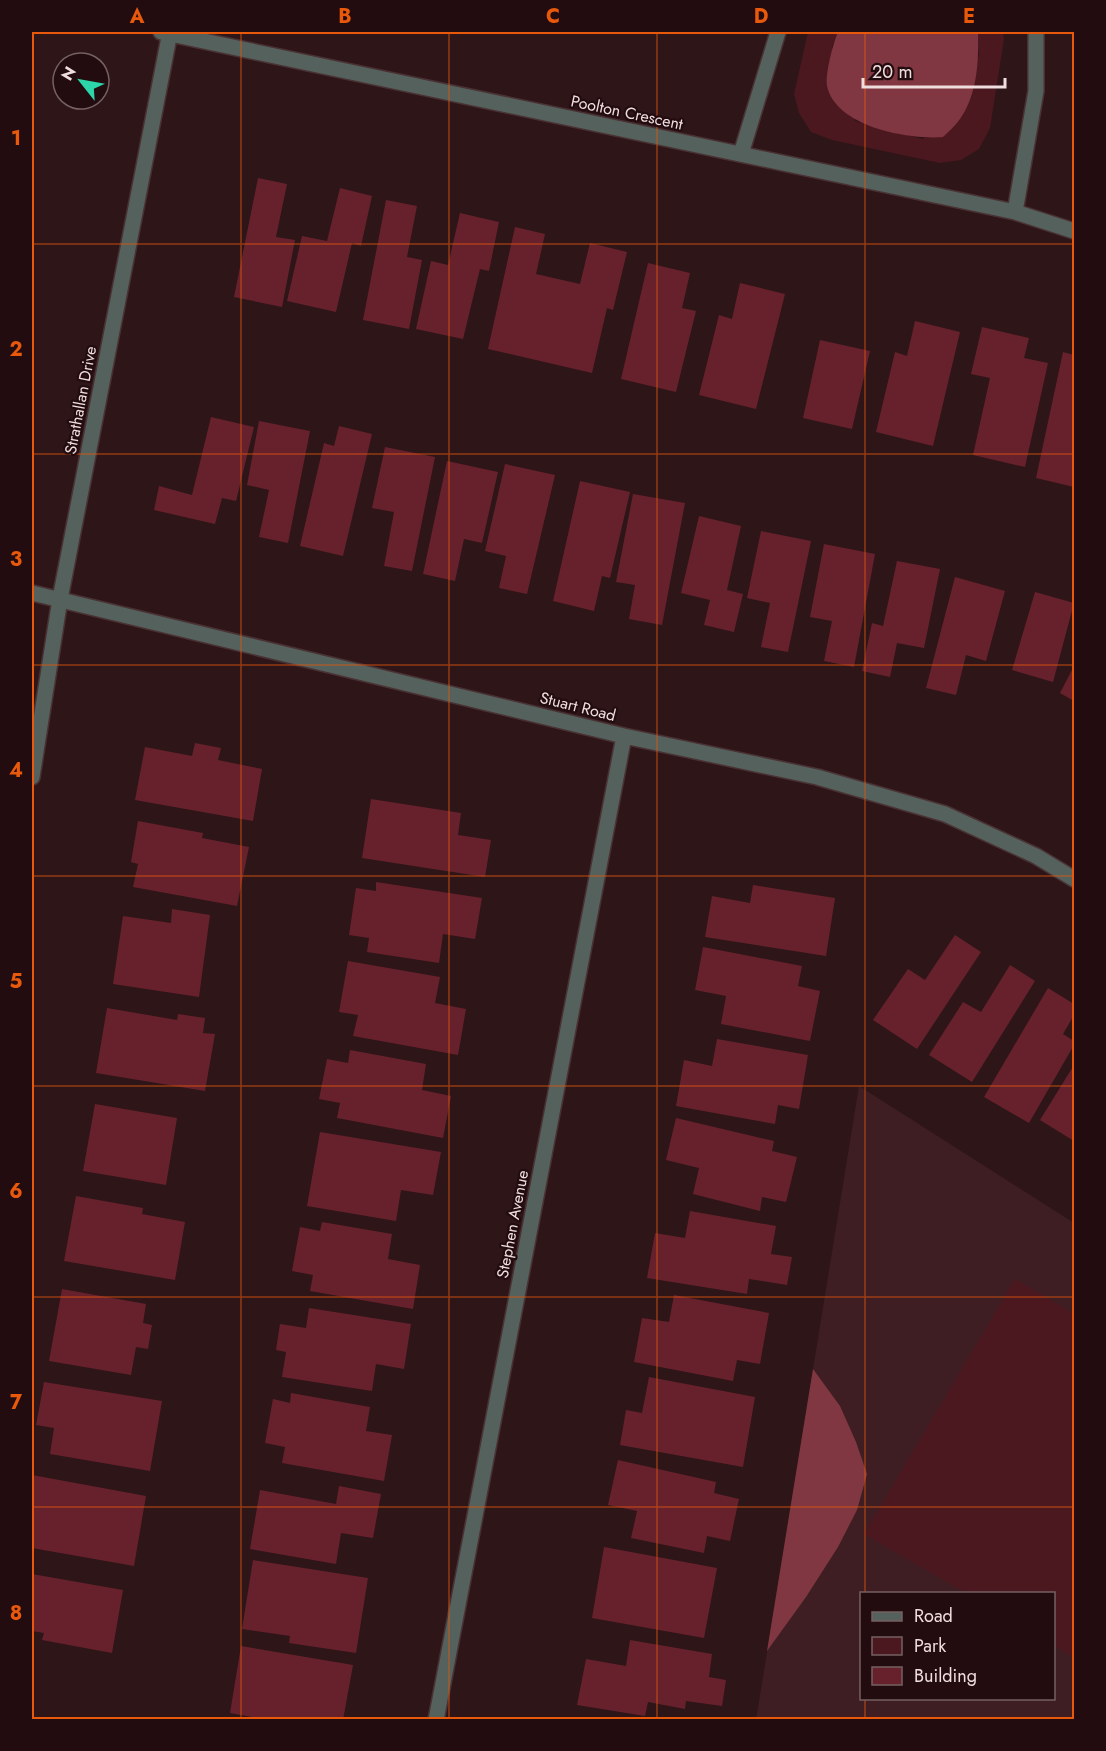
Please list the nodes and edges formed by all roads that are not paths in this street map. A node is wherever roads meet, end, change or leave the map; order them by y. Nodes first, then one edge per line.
1 (167, 32) edge
2 (778, 32) edge
3 (1036, 32) edge
4 (741, 154) junction
5 (1015, 212) junction
6 (1074, 231) edge
7 (32, 593) edge
8 (60, 599) junction
9 (624, 736) junction
10 (32, 777) edge
11 (1074, 879) edge
12 (436, 1719) edge

1 - 4 street, Poolton Crescent
1 - 8 street, Strathallan Drive
2 - 4 street
3 - 5 street
4 - 5 street, Poolton Crescent
5 - 6 street, Poolton Crescent
7 - 8 street, Stuart Road
8 - 9 street, Stuart Road
8 - 10 street, Strathallan Drive
9 - 11 street, Stuart Road
9 - 12 street, Stephen Avenue

